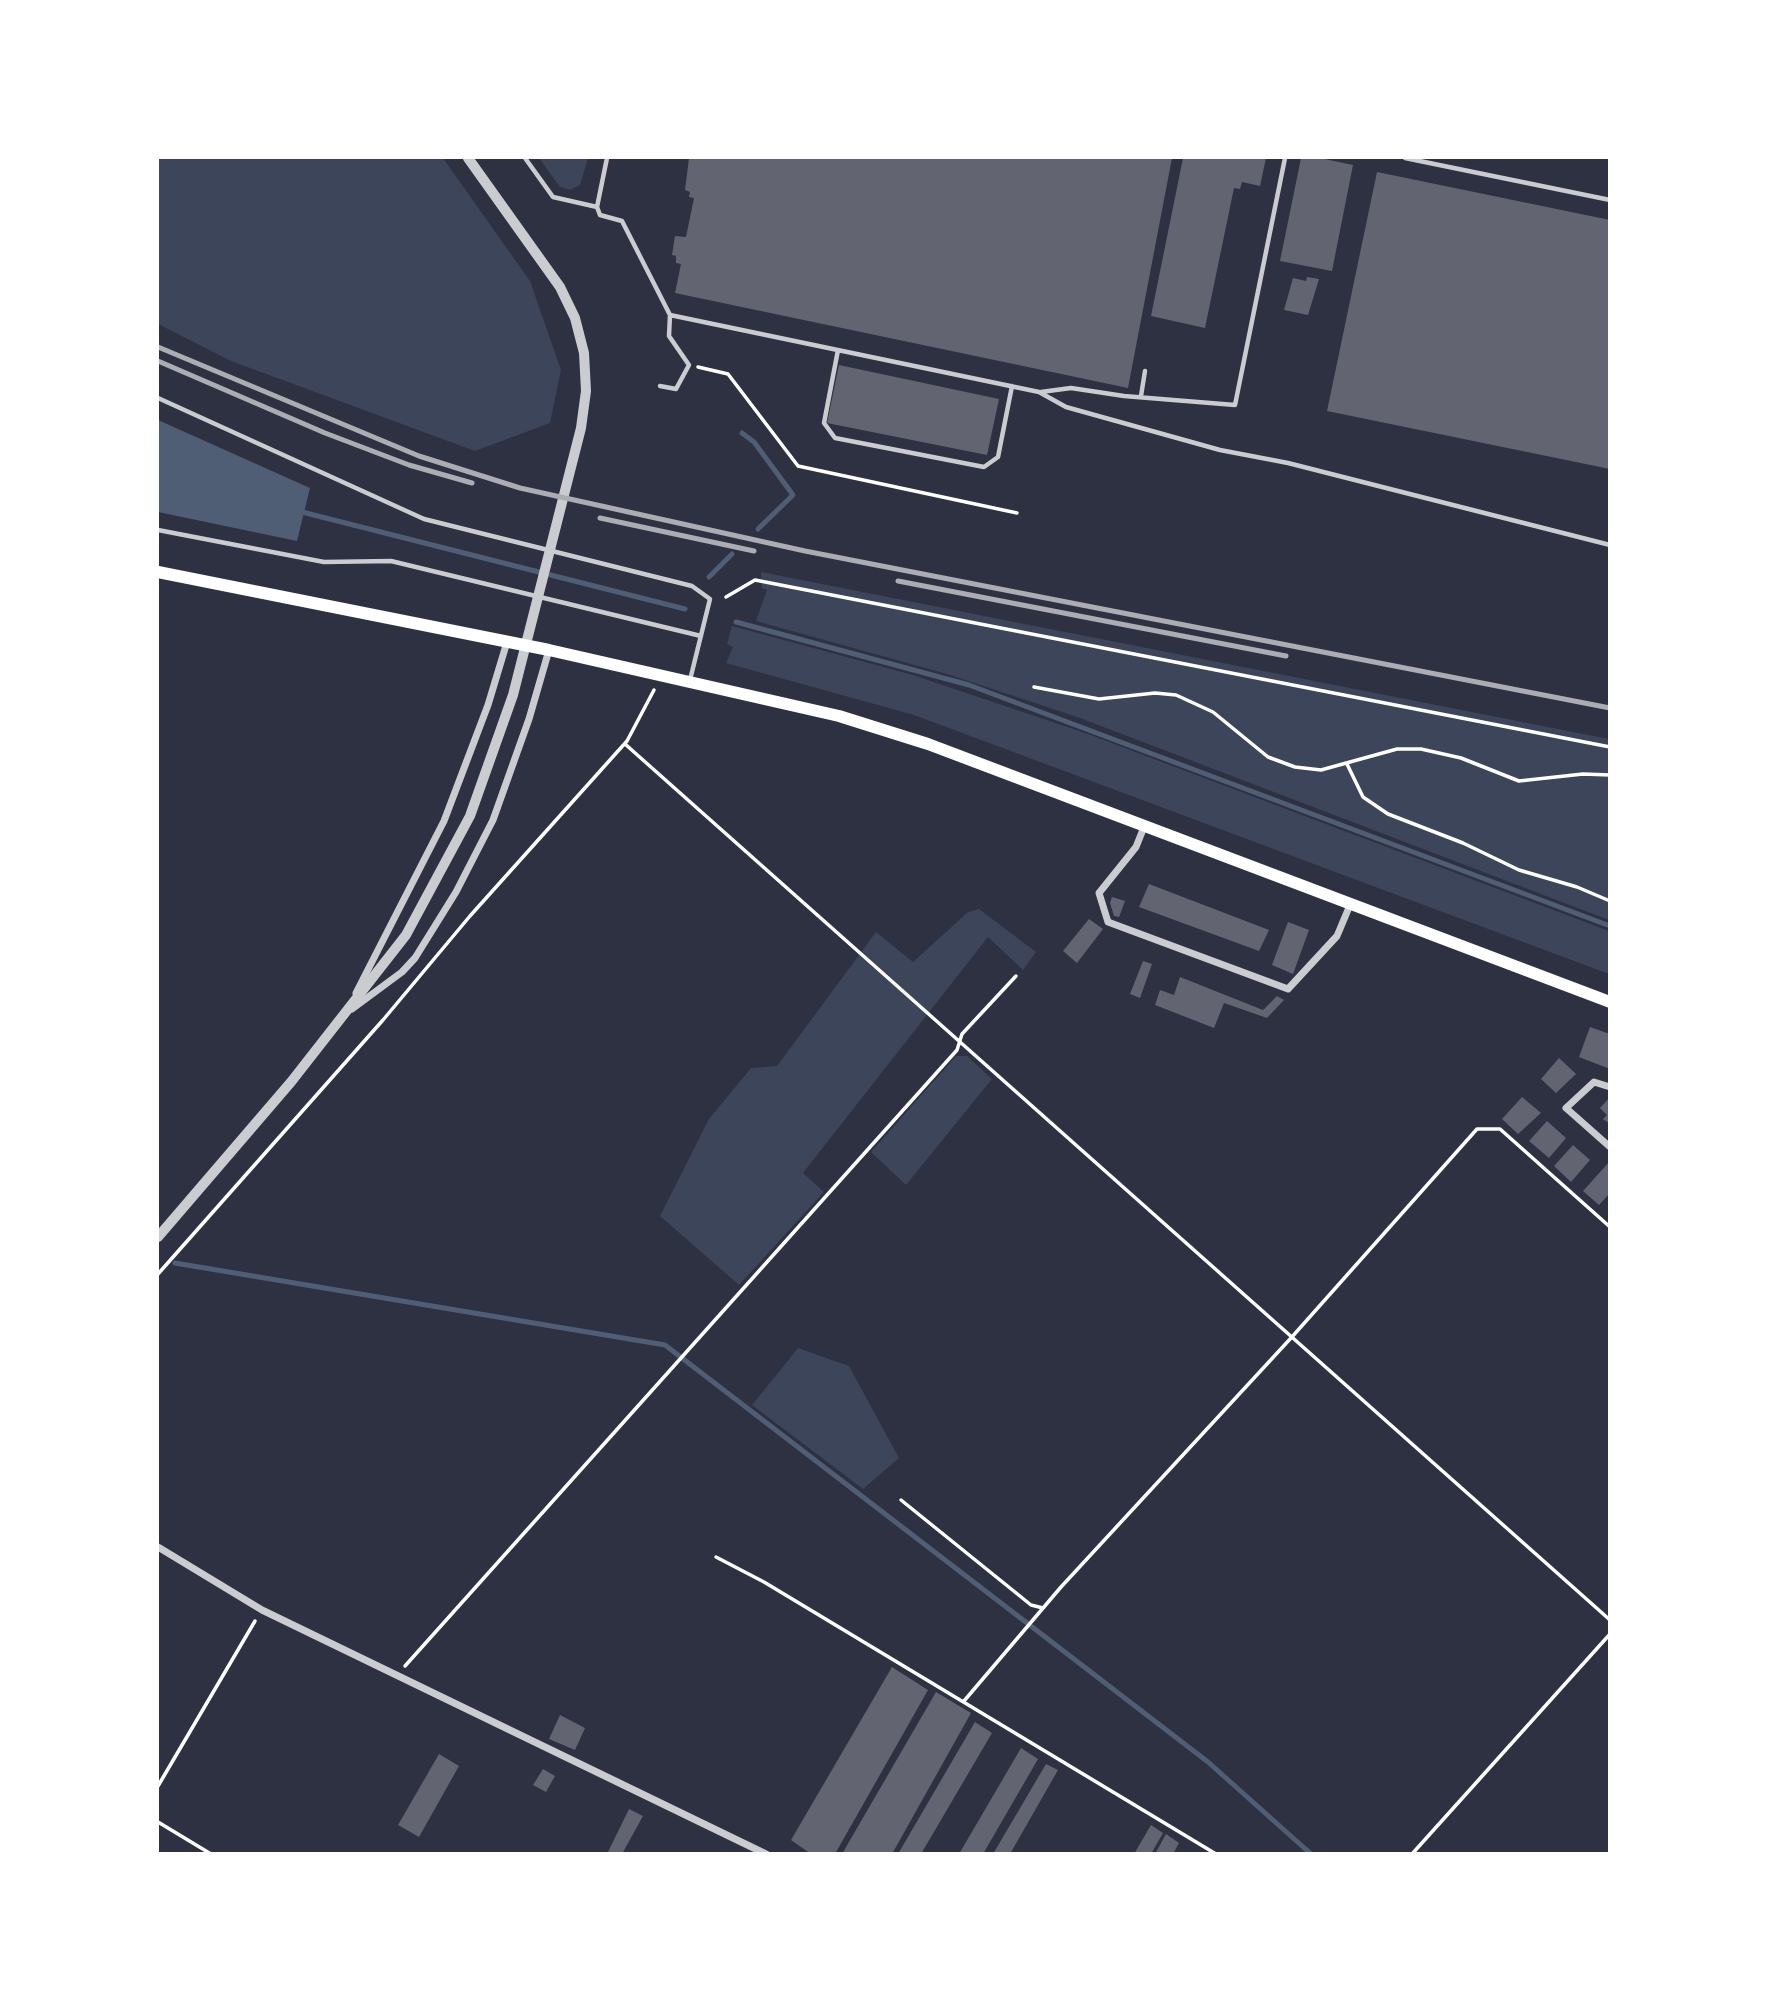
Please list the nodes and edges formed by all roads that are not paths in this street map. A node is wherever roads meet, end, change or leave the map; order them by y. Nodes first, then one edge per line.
1 (468, 158) edge
2 (525, 158) edge
3 (607, 158) edge
4 (1285, 158) edge
5 (1405, 158) edge
6 (1609, 200) edge
7 (597, 207) junction
8 (670, 315) junction
9 (838, 350) junction
10 (1145, 370) dead end
11 (660, 386) dead end
12 (1012, 386) junction
13 (1040, 392) junction
14 (1141, 396) junction
15 (158, 398) edge
16 (158, 530) edge
17 (1609, 545) edge
18 (158, 572) edge
19 (701, 636) junction
20 (507, 642) junction
21 (549, 650) junction
22 (689, 682) junction
23 (1144, 827) junction
24 (1350, 905) junction
25 (1609, 1002) edge
26 (346, 1013) junction
27 (1609, 1087) edge
28 (1609, 1147) edge
29 (158, 1237) edge
30 (158, 1547) edge
31 (766, 1853) edge

1 - 26 street
2 - 7 lane
3 - 7 lane
4 - 14 lane
5 - 6 lane
7 - 8 lane
8 - 9 lane
8 - 11 lane
9 - 12 lane
9 - 12 lane
10 - 14 lane
12 - 13 lane
13 - 14 lane
13 - 17 lane
15 - 19 lane
16 - 19 lane
18 - 20 main road
19 - 22 lane
20 - 21 main road
20 - 26 street
21 - 22 main road
21 - 26 street
22 - 23 main road
23 - 24 main road
23 - 24 street
24 - 25 main road
26 - 29 street
27 - 28 street
30 - 31 street

